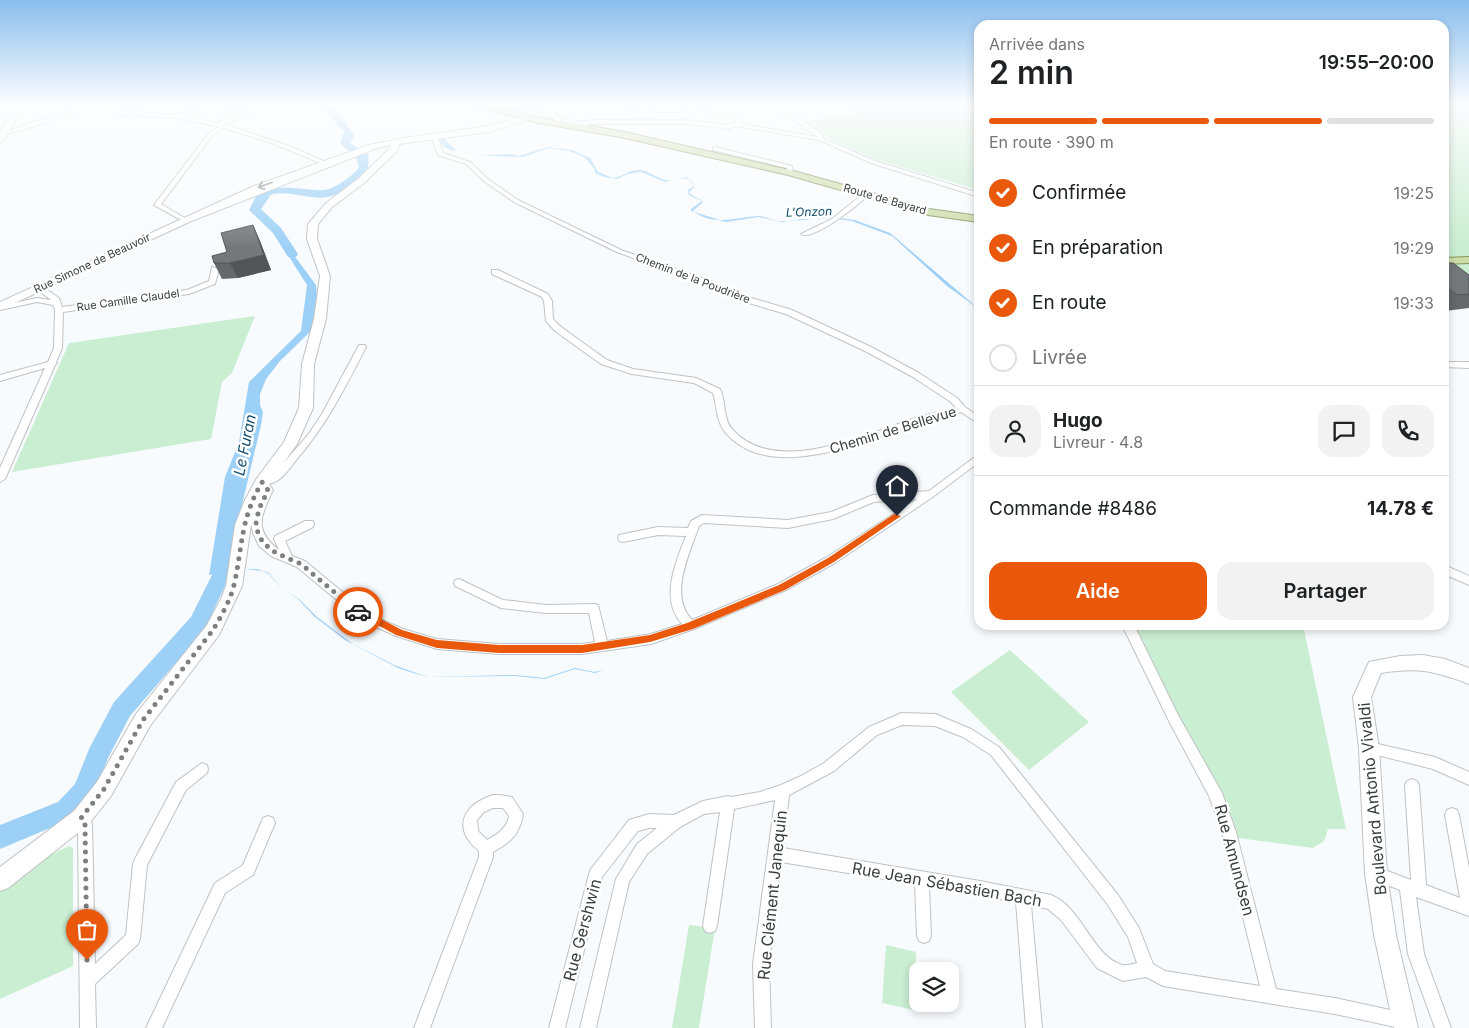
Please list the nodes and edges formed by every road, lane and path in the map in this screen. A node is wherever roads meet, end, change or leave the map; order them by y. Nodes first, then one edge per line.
1 (197, 152) edge
2 (294, 152) edge
3 (358, 152) edge
4 (384, 152) edge
5 (391, 152) edge
6 (439, 152) edge
7 (698, 152) edge
8 (727, 152) edge
9 (849, 152) edge
10 (384, 158) junction
11 (327, 164) junction
12 (790, 173) junction
13 (974, 193) edge
14 (866, 194) junction
15 (974, 218) edge
16 (184, 220) junction
17 (804, 234) dead end
18 (1449, 260) edge
19 (1469, 260) edge
20 (215, 269) edge
21 (494, 272) dead end
22 (37, 292) junction
23 (58, 306) junction
24 (0, 307) edge
25 (362, 347) dead end
26 (53, 363) junction
27 (1469, 365) edge
28 (1449, 366) edge
29 (0, 378) edge
30 (962, 409) junction
31 (974, 417) edge
32 (974, 461) edge
33 (0, 479) edge
34 (262, 482) junction
35 (930, 494) junction
36 (309, 524) dead end
37 (692, 532) junction
38 (623, 538) dead end
39 (288, 558) junction
40 (1449, 571) edge
41 (1469, 581) edge
42 (459, 583) dead end
43 (690, 626) junction
44 (1130, 630) edge
45 (602, 646) junction
46 (1469, 676) edge
47 (1369, 748) junction
48 (202, 768) dead end
49 (1469, 779) edge
50 (1412, 785) dead end
51 (784, 791) junction
52 (728, 802) junction
53 (1452, 815) dead end
54 (81, 818) junction
55 (675, 822) junction
56 (268, 823) dead end
57 (486, 848) dead end
58 (775, 854) junction
59 (1376, 874) junction
60 (922, 878) junction
61 (0, 880) edge
62 (1413, 888) junction
63 (1023, 896) junction
64 (1469, 907) edge
65 (710, 926) dead end
66 (924, 936) dead end
67 (1147, 969) junction
68 (88, 980) junction
69 (1270, 996) junction
70 (1405, 1024) edge
71 (87, 1027) edge
72 (154, 1028) edge
73 (422, 1028) edge
74 (557, 1028) edge
75 (588, 1028) edge
76 (763, 1028) edge
77 (1034, 1028) edge
78 (1443, 1028) edge

1 - 16 street
2 - 11 street
3 - 11 main road, Rue Simone de Beauvoir
4 - 10 main road
5 - 10 main road
6 - 30 street, Chemin de la Poudrière
7 - 12 main road, Route de Bayard
8 - 12 street
9 - 13 street
10 - 34 main road
11 - 16 main road, Rue Simone de Beauvoir
12 - 14 main road, Route de Bayard
14 - 15 main road, Route de Bayard
14 - 17 street
16 - 22 main road, Rue Simone de Beauvoir
18 - 19 main road
20 - 23 street, Rue Camille Claudel
21 - 30 street, Chemin de Bellevue
22 - 23 street
22 - 23 street
22 - 24 main road, Rue Simone de Beauvoir
23 - 26 street
25 - 34 street
26 - 29 street
26 - 33 street
27 - 28 street
30 - 31 street, Chemin de Bellevue
32 - 35 street
34 - 39 street
34 - 54 main road
35 - 37 street
35 - 43 street
36 - 39 street
37 - 38 street
37 - 43 street
39 - 45 street
40 - 41 street
42 - 45 street
43 - 45 street
44 - 69 street, Rue Amundsen
46 - 47 main road, Boulevard Antonio Vivaldi
47 - 49 street
47 - 59 main road, Boulevard Antonio Vivaldi
48 - 68 street
50 - 62 street
51 - 52 street
51 - 58 street, Rue Clément Janequin
51 - 67 street
52 - 55 street
52 - 65 street
53 - 64 street
54 - 61 main road
54 - 68 street
55 - 74 street, Rue Gershwin
55 - 75 street
56 - 72 street
57 - 73 street
58 - 60 street, Rue Jean Sébastien Bach
58 - 76 street, Rue Clément Janequin
59 - 62 street
59 - 70 main road, Boulevard Antonio Vivaldi
60 - 63 street, Rue Jean Sébastien Bach
60 - 66 street
62 - 64 street
62 - 78 street
63 - 67 street, Rue Jean Sébastien Bach
63 - 77 street
67 - 69 street
68 - 71 street
69 - 70 street

